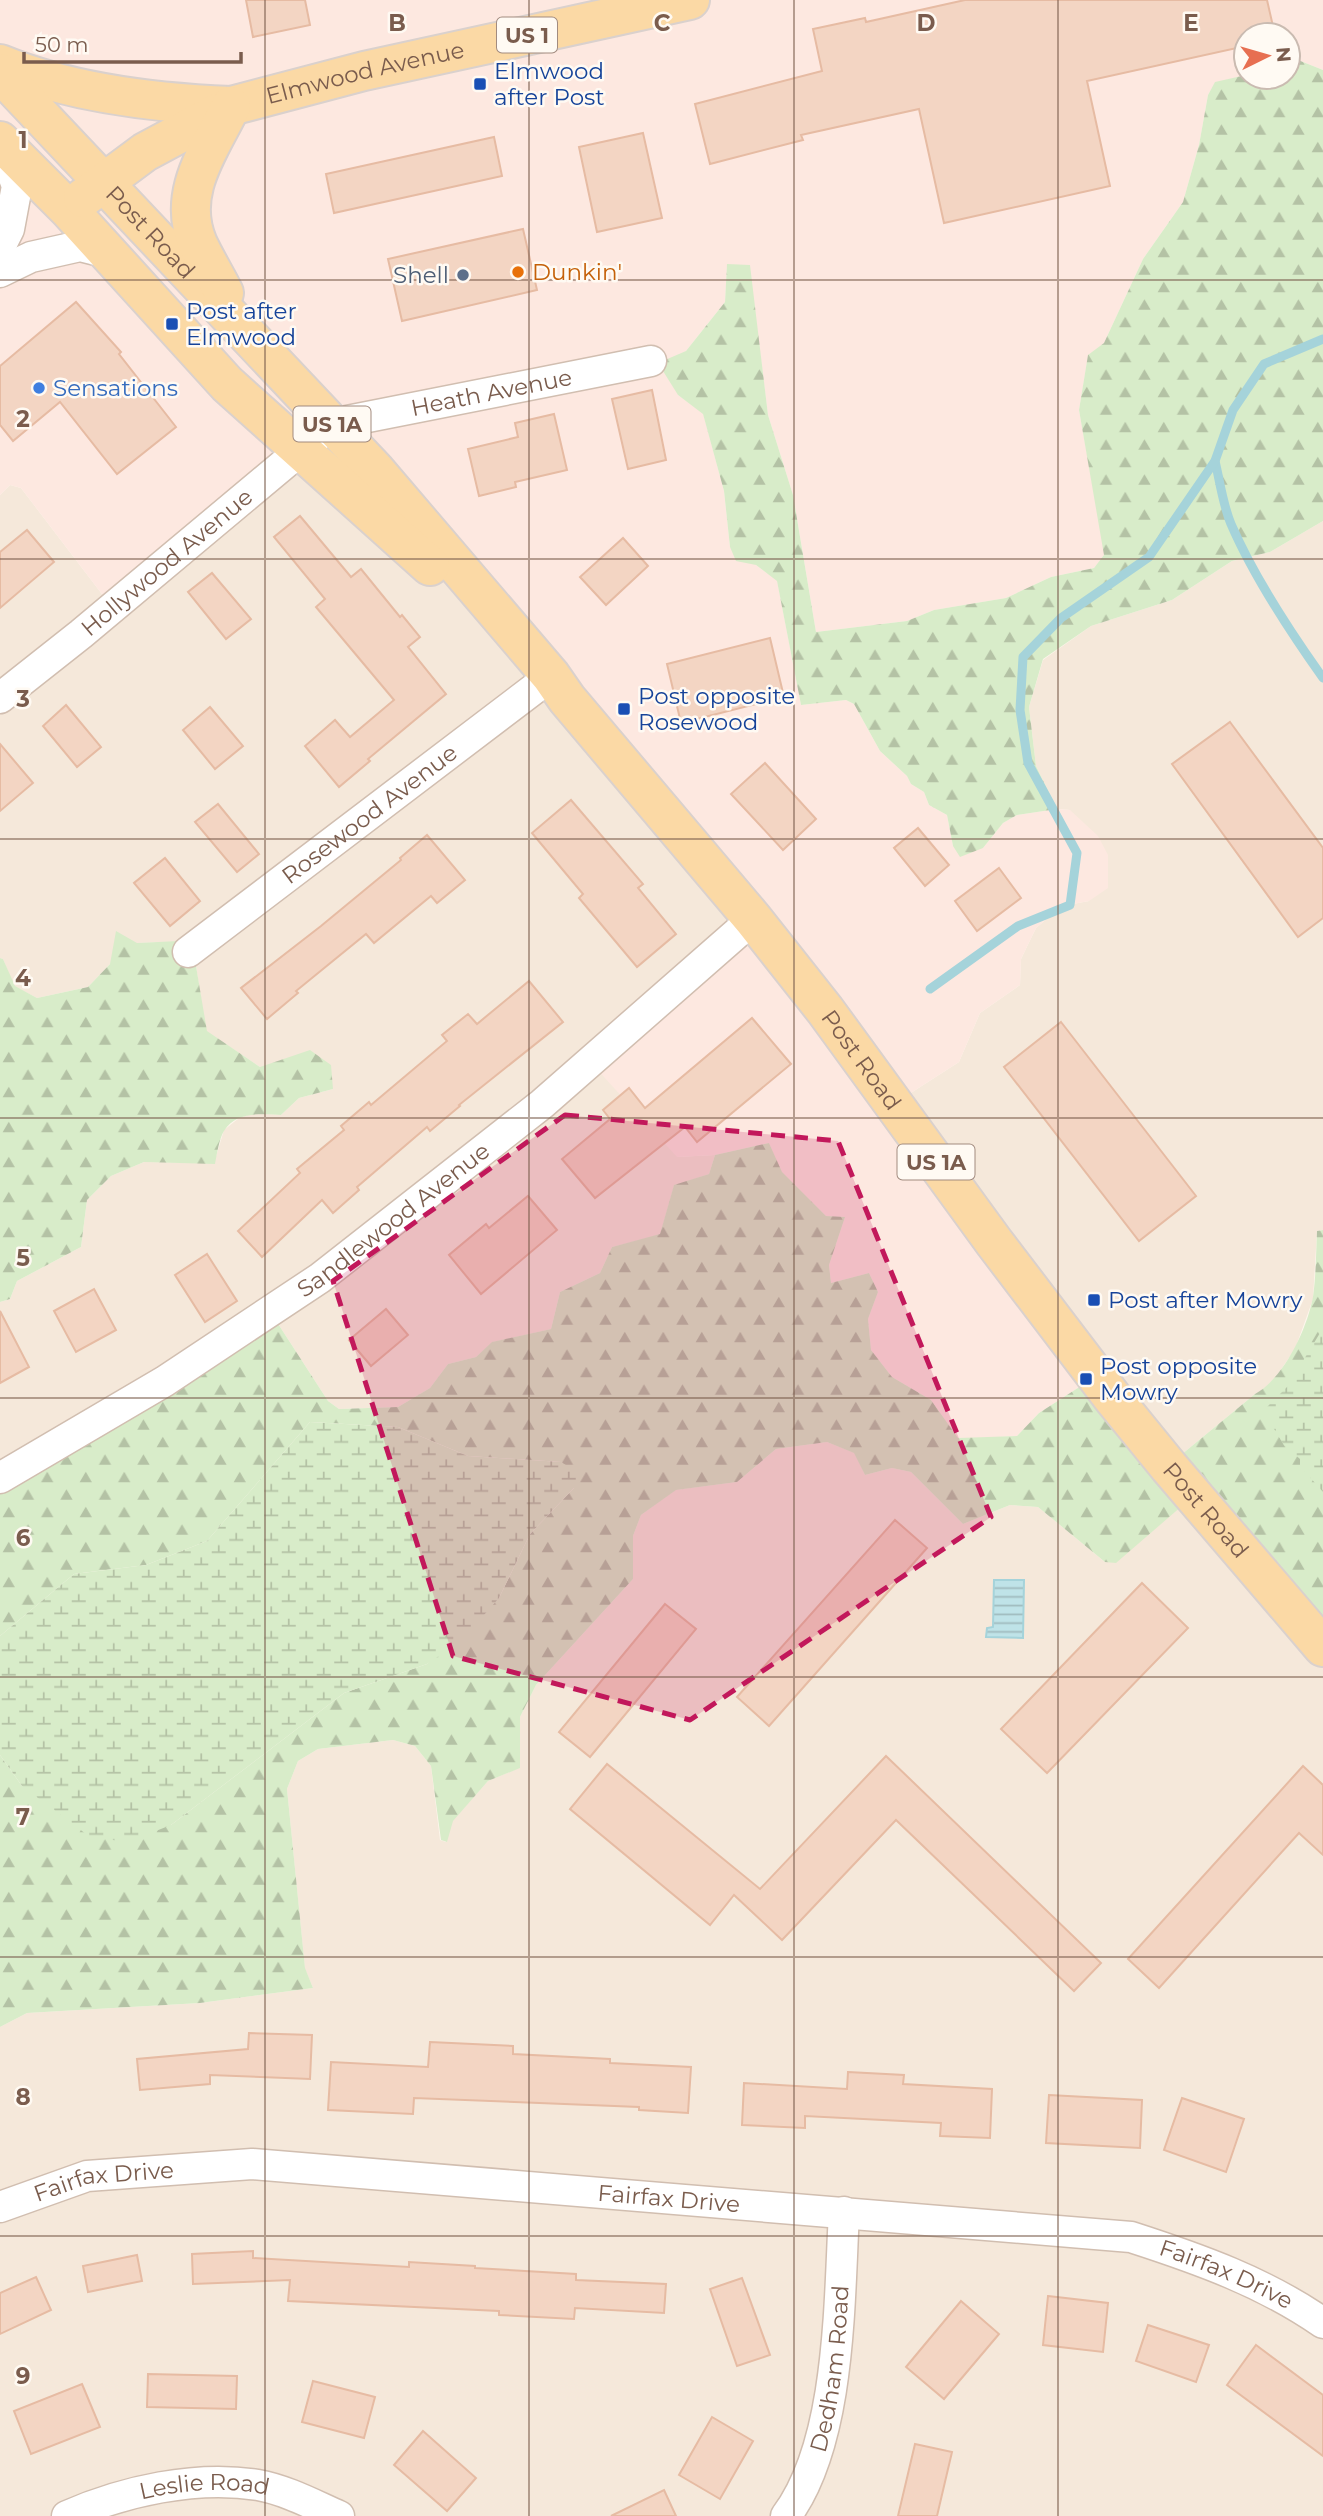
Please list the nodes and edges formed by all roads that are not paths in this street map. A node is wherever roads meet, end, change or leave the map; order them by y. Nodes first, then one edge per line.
1 (668, 2) edge
2 (0, 64) edge
3 (0, 73) edge
4 (231, 106) junction
5 (0, 141) edge
6 (103, 182) junction
7 (69, 210) junction
8 (0, 247) edge
9 (108, 253) junction
10 (0, 272) edge
11 (243, 332) junction
12 (651, 361) dead end
13 (332, 424) junction
14 (302, 450) junction
15 (551, 676) junction
16 (0, 698) edge
17 (753, 919) junction
18 (188, 952) dead end
19 (0, 1478) edge
20 (1323, 1647) edge
21 (0, 2207) edge
22 (844, 2213) junction
23 (1323, 2323) edge
24 (67, 2516) edge
25 (339, 2516) edge
26 (786, 2516) edge

1 - 4 main road, Elmwood Avenue / US 1
2 - 4 main road
3 - 6 main road, Post Road / US 1A
4 - 6 main road, Elmwood Avenue / US 1
4 - 11 main road
5 - 7 main road, Post Road
5 - 8 street
6 - 7 main road, Elmwood Avenue / US 1
6 - 11 main road, Post Road / US 1A
7 - 9 main road, Post Road / US 1A
9 - 10 street
9 - 14 main road, Post Road / US 1A
11 - 13 main road, Post Road / US 1A
12 - 13 street, Heath Avenue
13 - 14 street, Hollywood Avenue
13 - 15 main road, Post Road / US 1A
14 - 15 main road, Post Road / US 1A
14 - 16 street, Hollywood Avenue
15 - 17 main road, Post Road / US 1A
15 - 18 street, Rosewood Avenue
17 - 19 street, Sandlewood Avenue
17 - 20 main road, Post Road / US 1A
21 - 22 street, Fairfax Drive
22 - 23 street, Fairfax Drive
22 - 26 street, Dedham Road
24 - 25 street, Leslie Road

